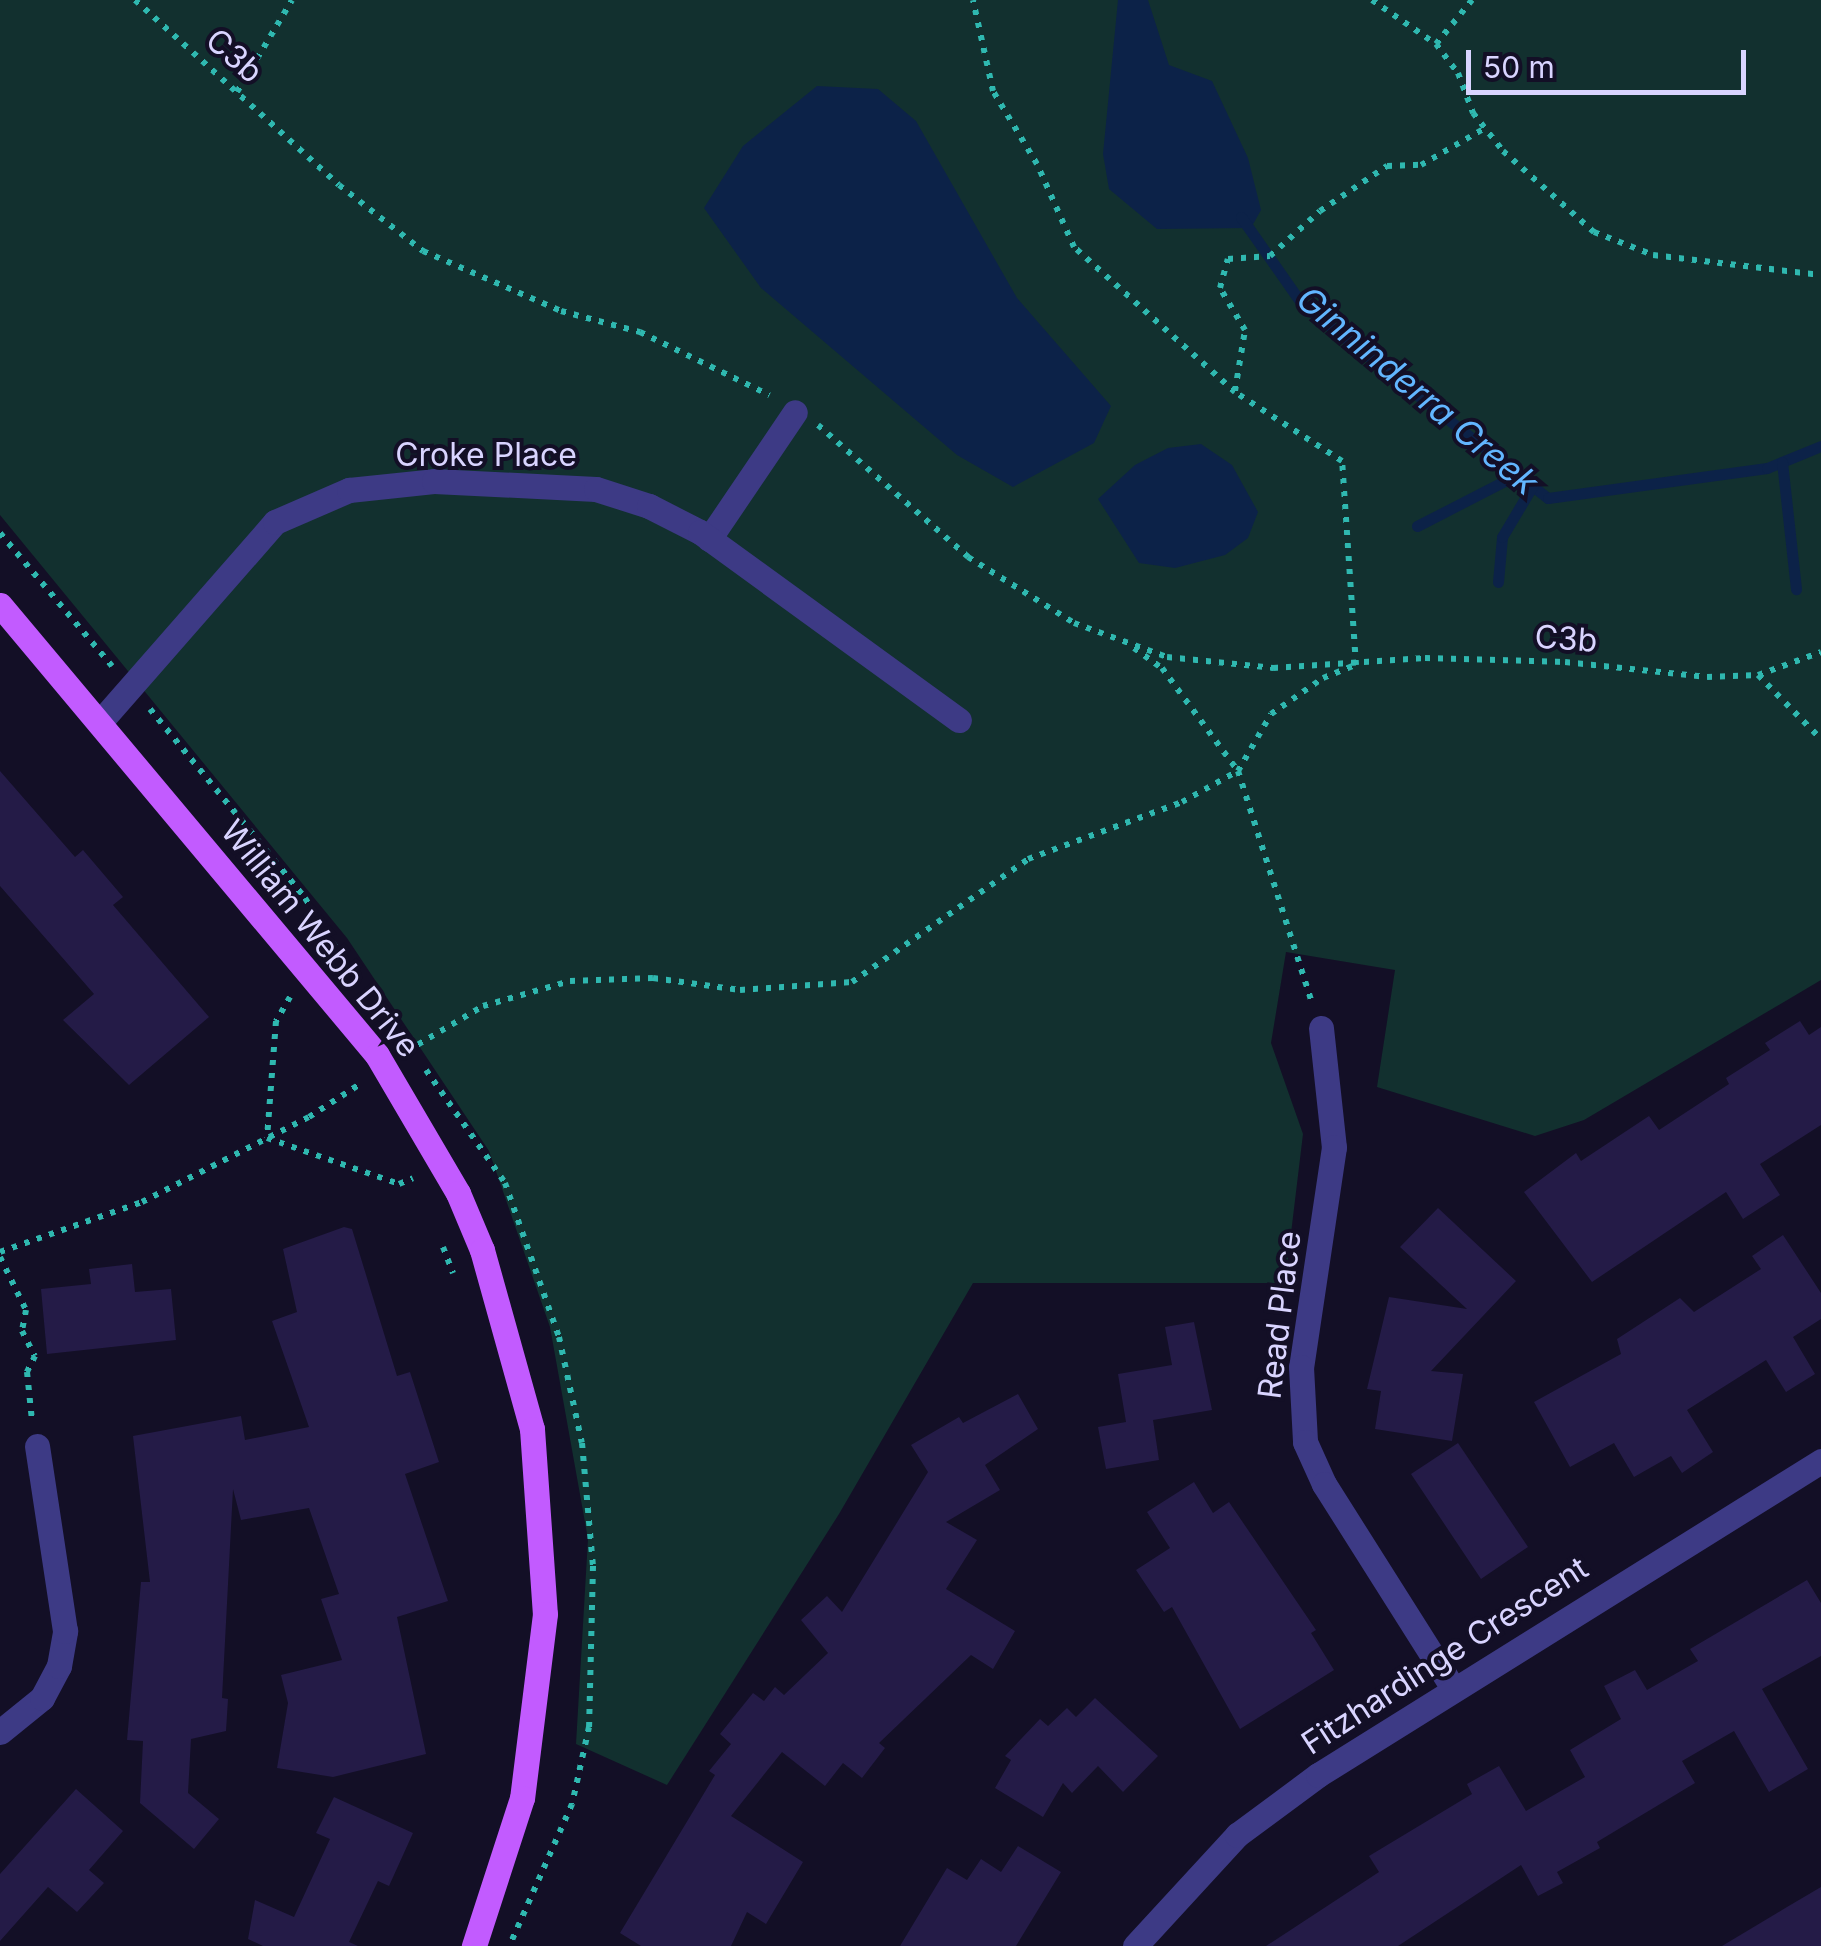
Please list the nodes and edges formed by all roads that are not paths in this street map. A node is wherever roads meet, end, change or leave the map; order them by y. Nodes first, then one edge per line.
1 (795, 412) dead end
2 (710, 539) junction
3 (0, 605) edge
4 (959, 720) dead end
5 (100, 722) junction
6 (1322, 1028) road end
7 (37, 1446) road end
8 (1821, 1461) edge
9 (1453, 1688) junction
10 (0, 1732) edge
11 (474, 1946) edge
12 (1135, 1946) edge

1 - 2 street
2 - 4 street, Croke Place
2 - 5 street, Croke Place
3 - 5 main road, William Webb Drive
5 - 11 main road, William Webb Drive
6 - 9 street, Read Place
7 - 10 street
8 - 9 street, Fitzhardinge Crescent
9 - 12 street, Fitzhardinge Crescent

